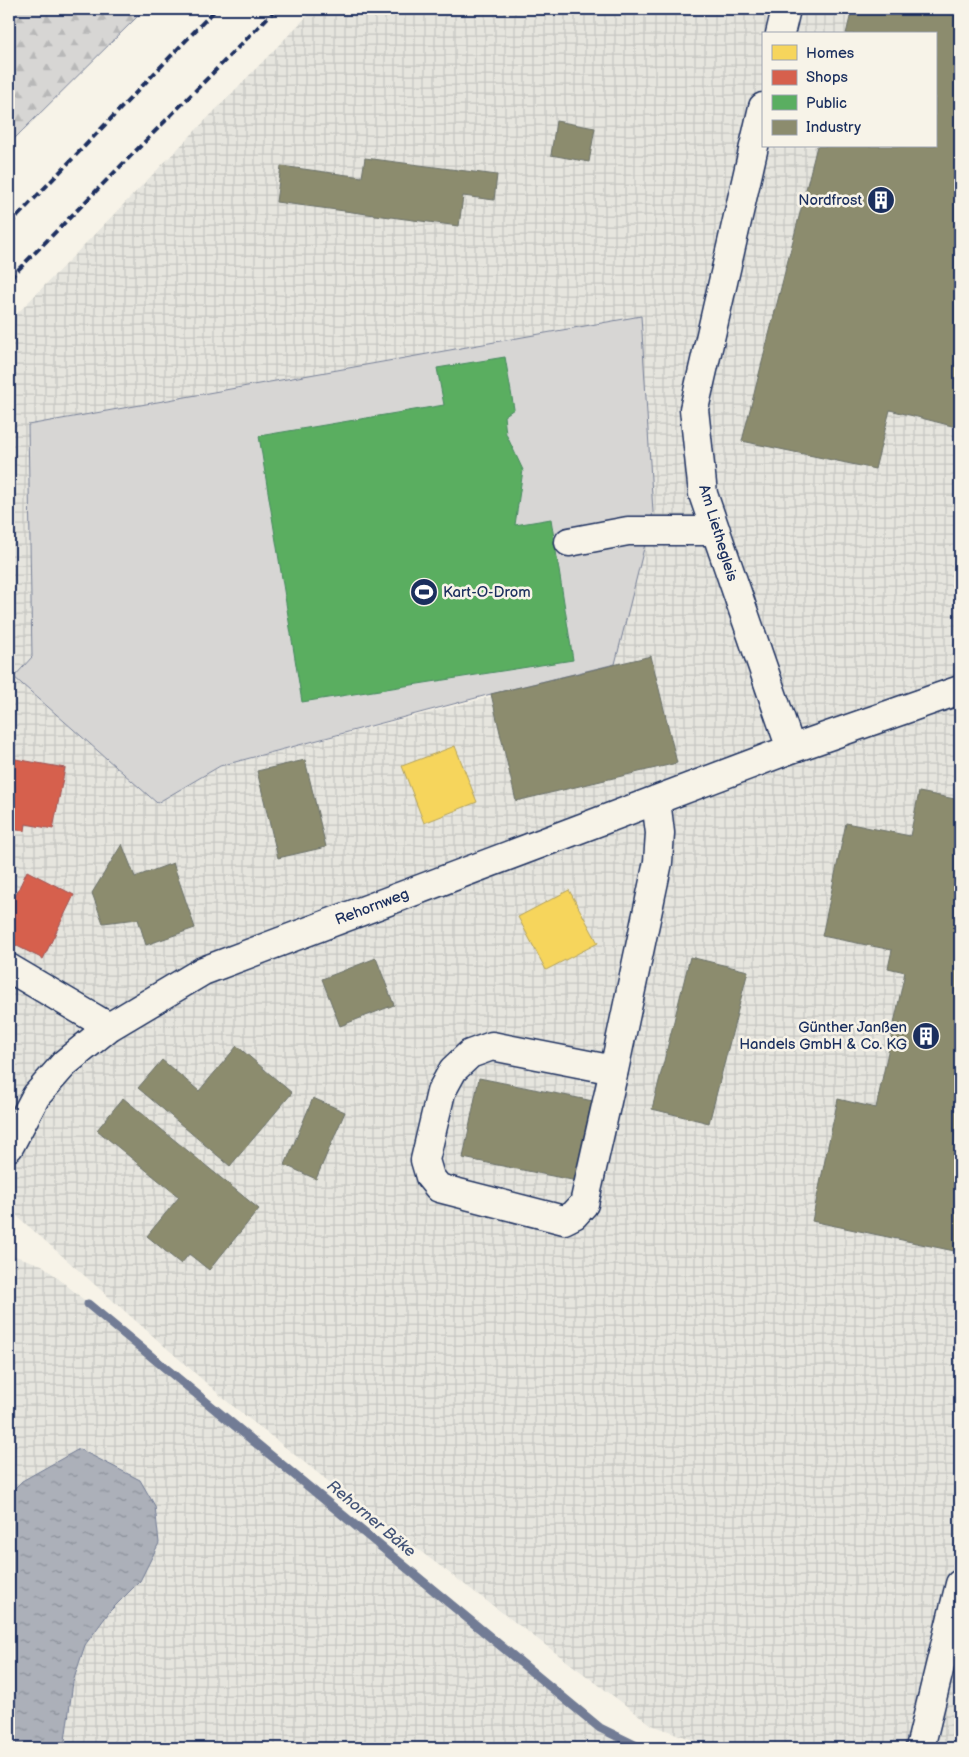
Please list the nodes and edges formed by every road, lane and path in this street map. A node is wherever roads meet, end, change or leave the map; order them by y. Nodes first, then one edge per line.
1 (786, 9) edge
2 (780, 32) edge
3 (762, 111) edge
4 (716, 531) junction
5 (569, 542) dead end
6 (960, 690) edge
7 (791, 749) junction
8 (656, 800) junction
9 (9, 968) edge
10 (108, 1027) junction
11 (614, 1070) junction
12 (9, 1147) edge
13 (960, 1584) edge
14 (956, 1618) edge
15 (920, 1748) edge

1 - 2 street
3 - 4 street, Am Liethegleis
4 - 5 street
4 - 7 street, Am Liethegleis
6 - 7 street
7 - 8 street, Rehornweg
8 - 10 street, Rehornweg
8 - 11 street
9 - 10 street
10 - 12 street, Rehornweg
11 - 11 street
13 - 14 street
14 - 15 street

